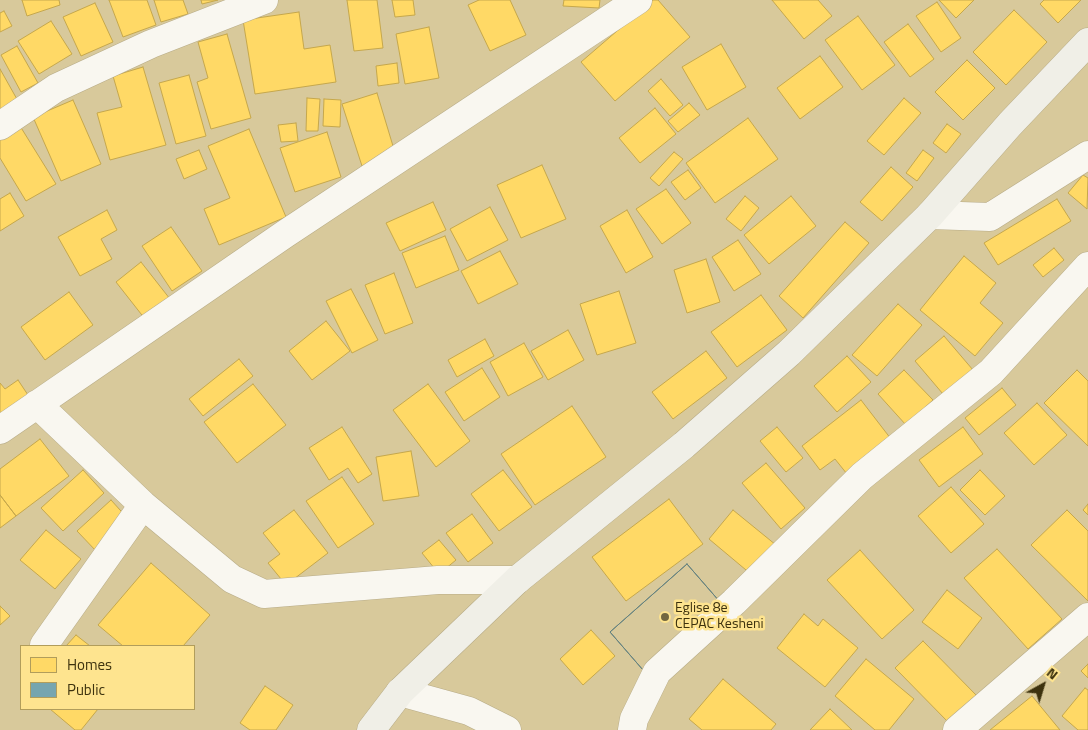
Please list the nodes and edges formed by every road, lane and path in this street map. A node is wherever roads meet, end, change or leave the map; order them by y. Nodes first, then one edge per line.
1 (264, 0) edge
2 (638, 0) edge
3 (1088, 42) edge
4 (0, 126) edge
5 (1088, 156) edge
6 (930, 214) junction
7 (1088, 266) edge
8 (37, 404) junction
9 (0, 430) edge
10 (143, 505) junction
11 (517, 580) junction
12 (1088, 618) edge
13 (44, 644) dead end
14 (400, 692) junction
15 (371, 730) edge
16 (507, 730) edge
17 (632, 730) edge
18 (957, 730) edge

1 - 4 street
2 - 8 street
3 - 6 street
5 - 6 street
6 - 11 street
7 - 17 street
8 - 9 street
8 - 10 street
10 - 11 street
10 - 13 street
11 - 14 street
12 - 18 street
14 - 15 street
14 - 16 street

